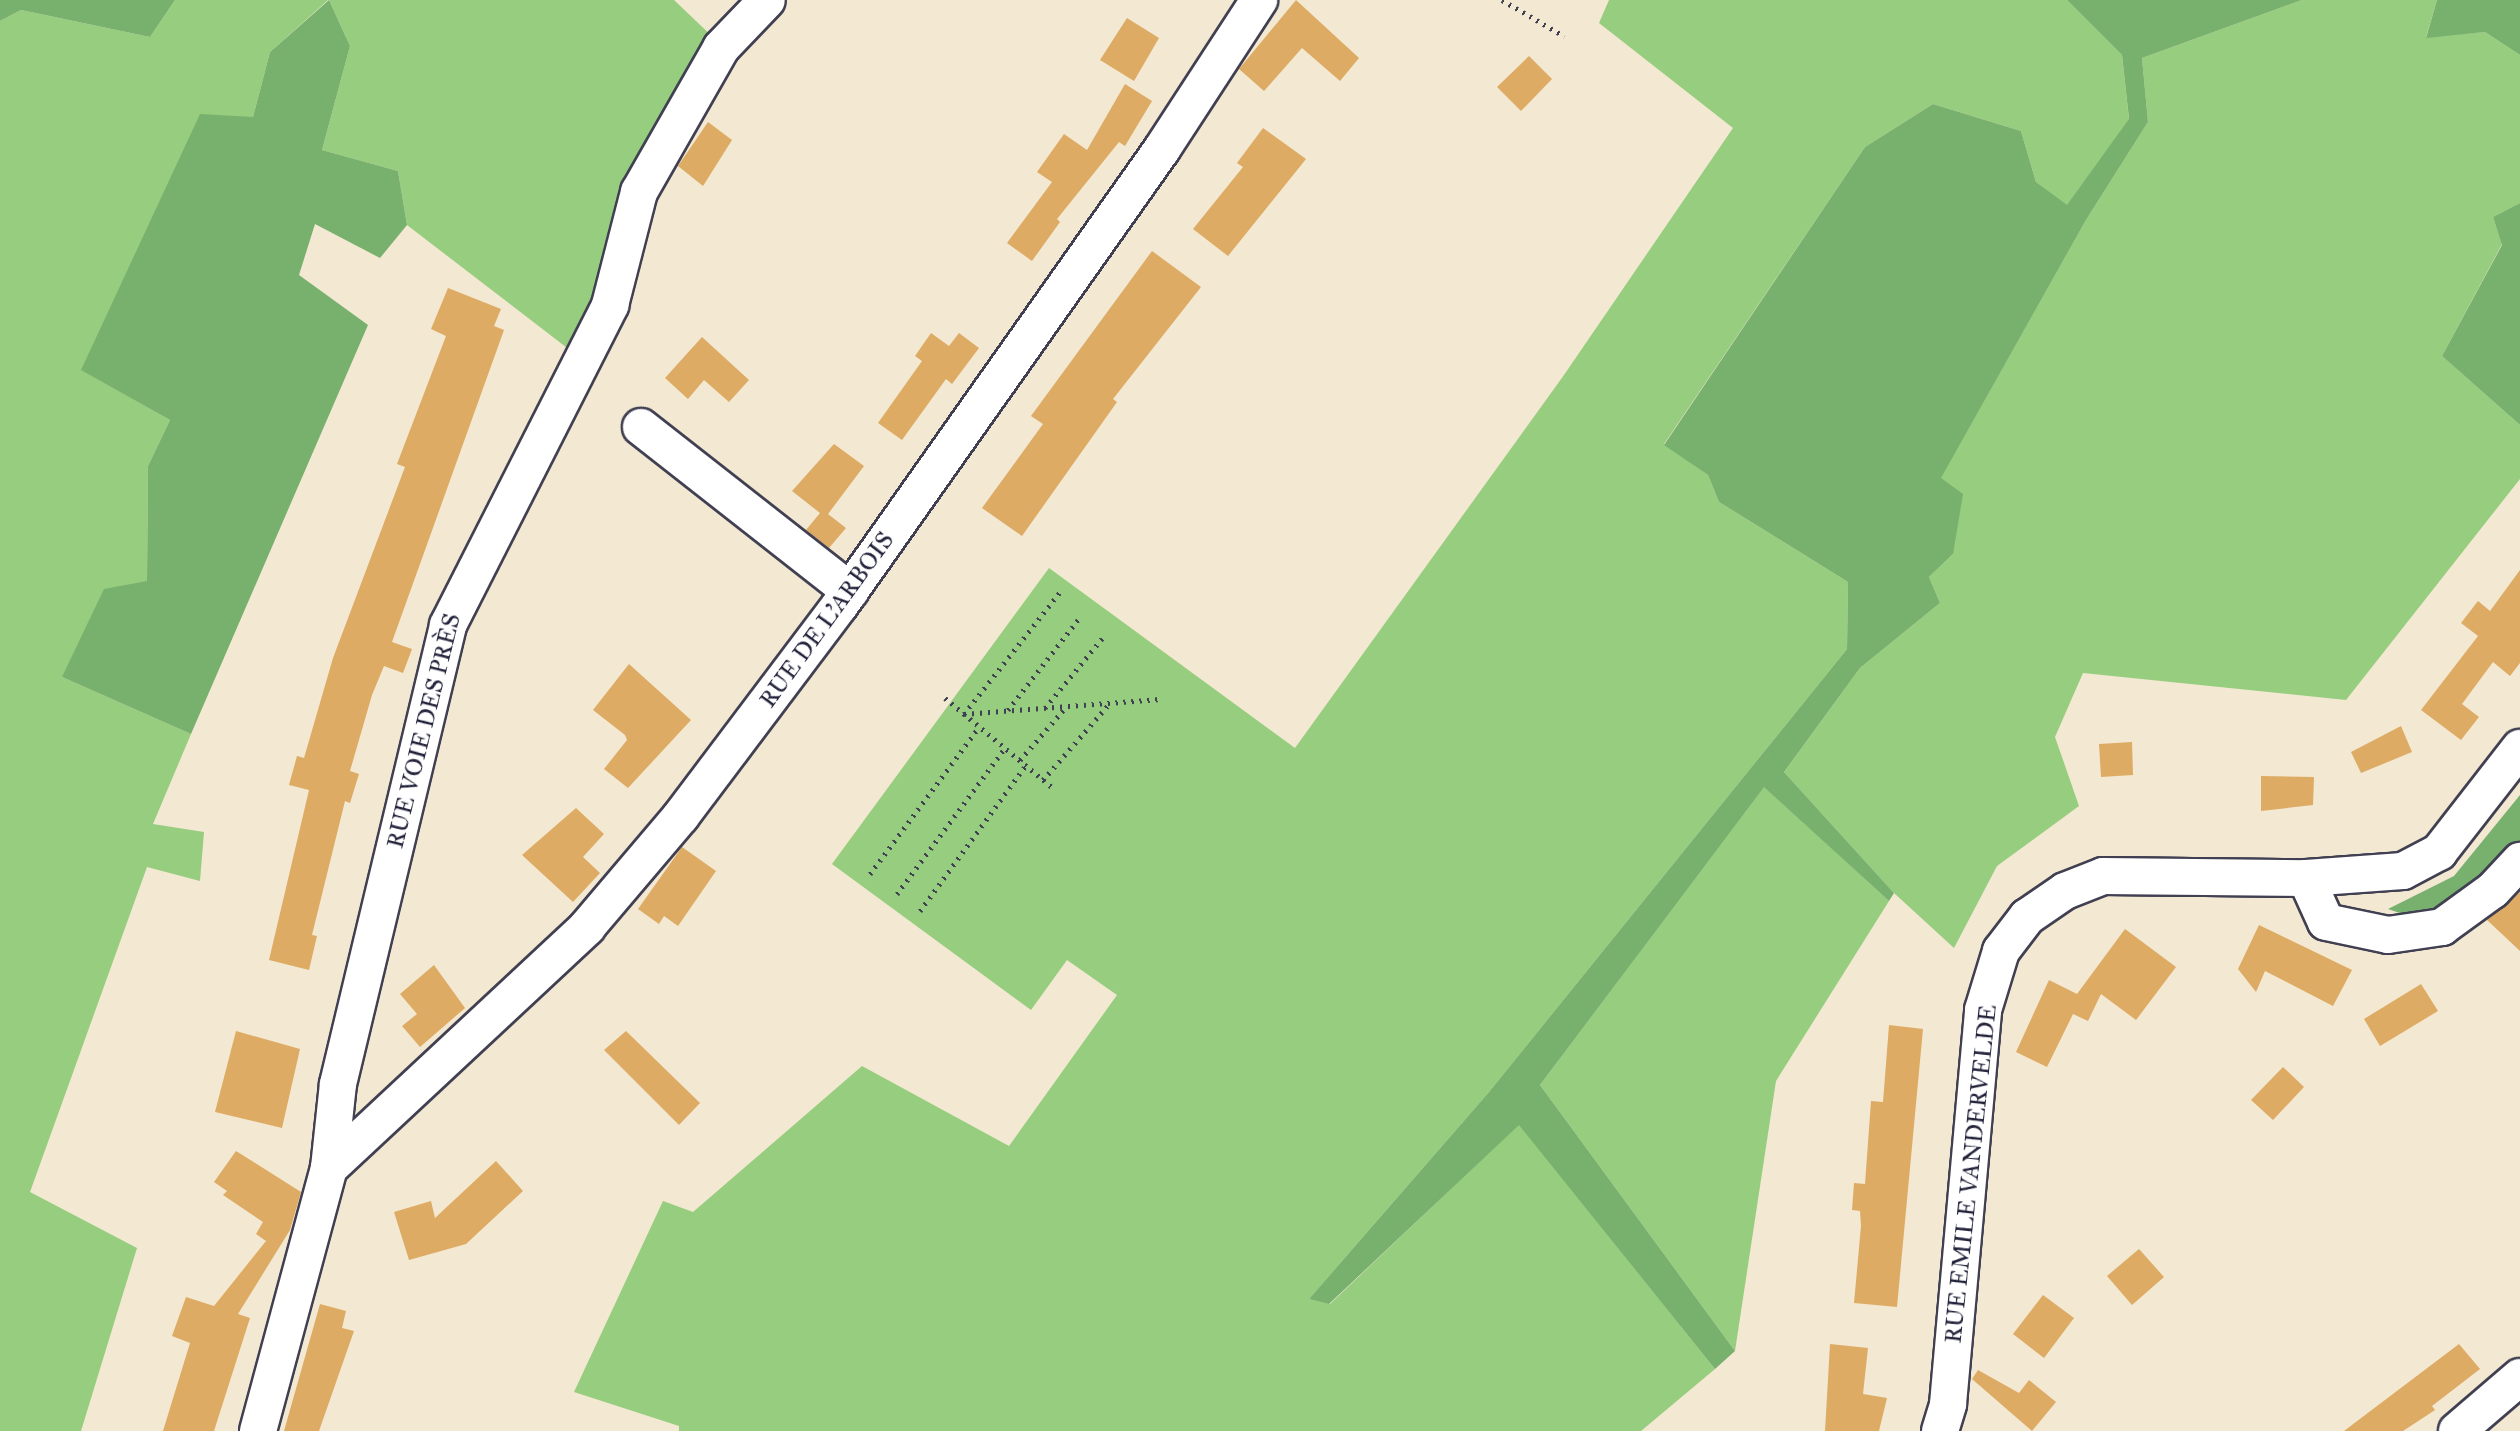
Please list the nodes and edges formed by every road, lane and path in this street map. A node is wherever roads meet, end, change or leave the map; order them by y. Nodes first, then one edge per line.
1 (767, 0) edge
2 (1502, 0) edge
3 (1255, 5) edge
4 (1564, 36) dead end
5 (641, 427) dead end
6 (850, 591) junction
7 (1060, 592) dead end
8 (1081, 616) dead end
9 (1105, 635) dead end
10 (945, 698) dead end
11 (1160, 699) dead end
12 (1110, 703) junction
13 (1066, 706) junction
14 (1045, 708) junction
15 (1008, 710) junction
16 (964, 714) junction
17 (979, 727) junction
18 (1005, 748) junction
19 (2520, 748) edge
20 (1020, 760) junction
21 (1026, 765) junction
22 (1043, 780) junction
23 (1053, 788) dead end
24 (2520, 861) edge
25 (870, 874) dead end
26 (2306, 878) junction
27 (897, 894) dead end
28 (920, 911) dead end
29 (329, 1168) junction
30 (2520, 1377) edge
31 (2520, 1414) edge
32 (2465, 1425) edge
33 (258, 1431) edge
34 (1940, 1431) edge

1 - 29 street, RUE VOIE DES PRÈS
2 - 4 path
3 - 6 street, RUE DE L'ARBOIS
5 - 6 street
6 - 29 street, RUE DE L'ARBOIS
7 - 16 path
8 - 15 path
9 - 14 path
10 - 16 path
11 - 12 path
12 - 13 path
12 - 22 path
13 - 14 path
13 - 20 path
14 - 15 path
15 - 16 path
16 - 17 path
17 - 18 path
17 - 25 path
18 - 20 path
18 - 27 path
19 - 26 street
20 - 21 path
21 - 22 path
21 - 28 path
22 - 23 path
24 - 26 street
26 - 34 street, RUE EMILE VANDERVELDE
29 - 33 street, RUE VOIE DES PRÈS
30 - 32 street
31 - 32 street

